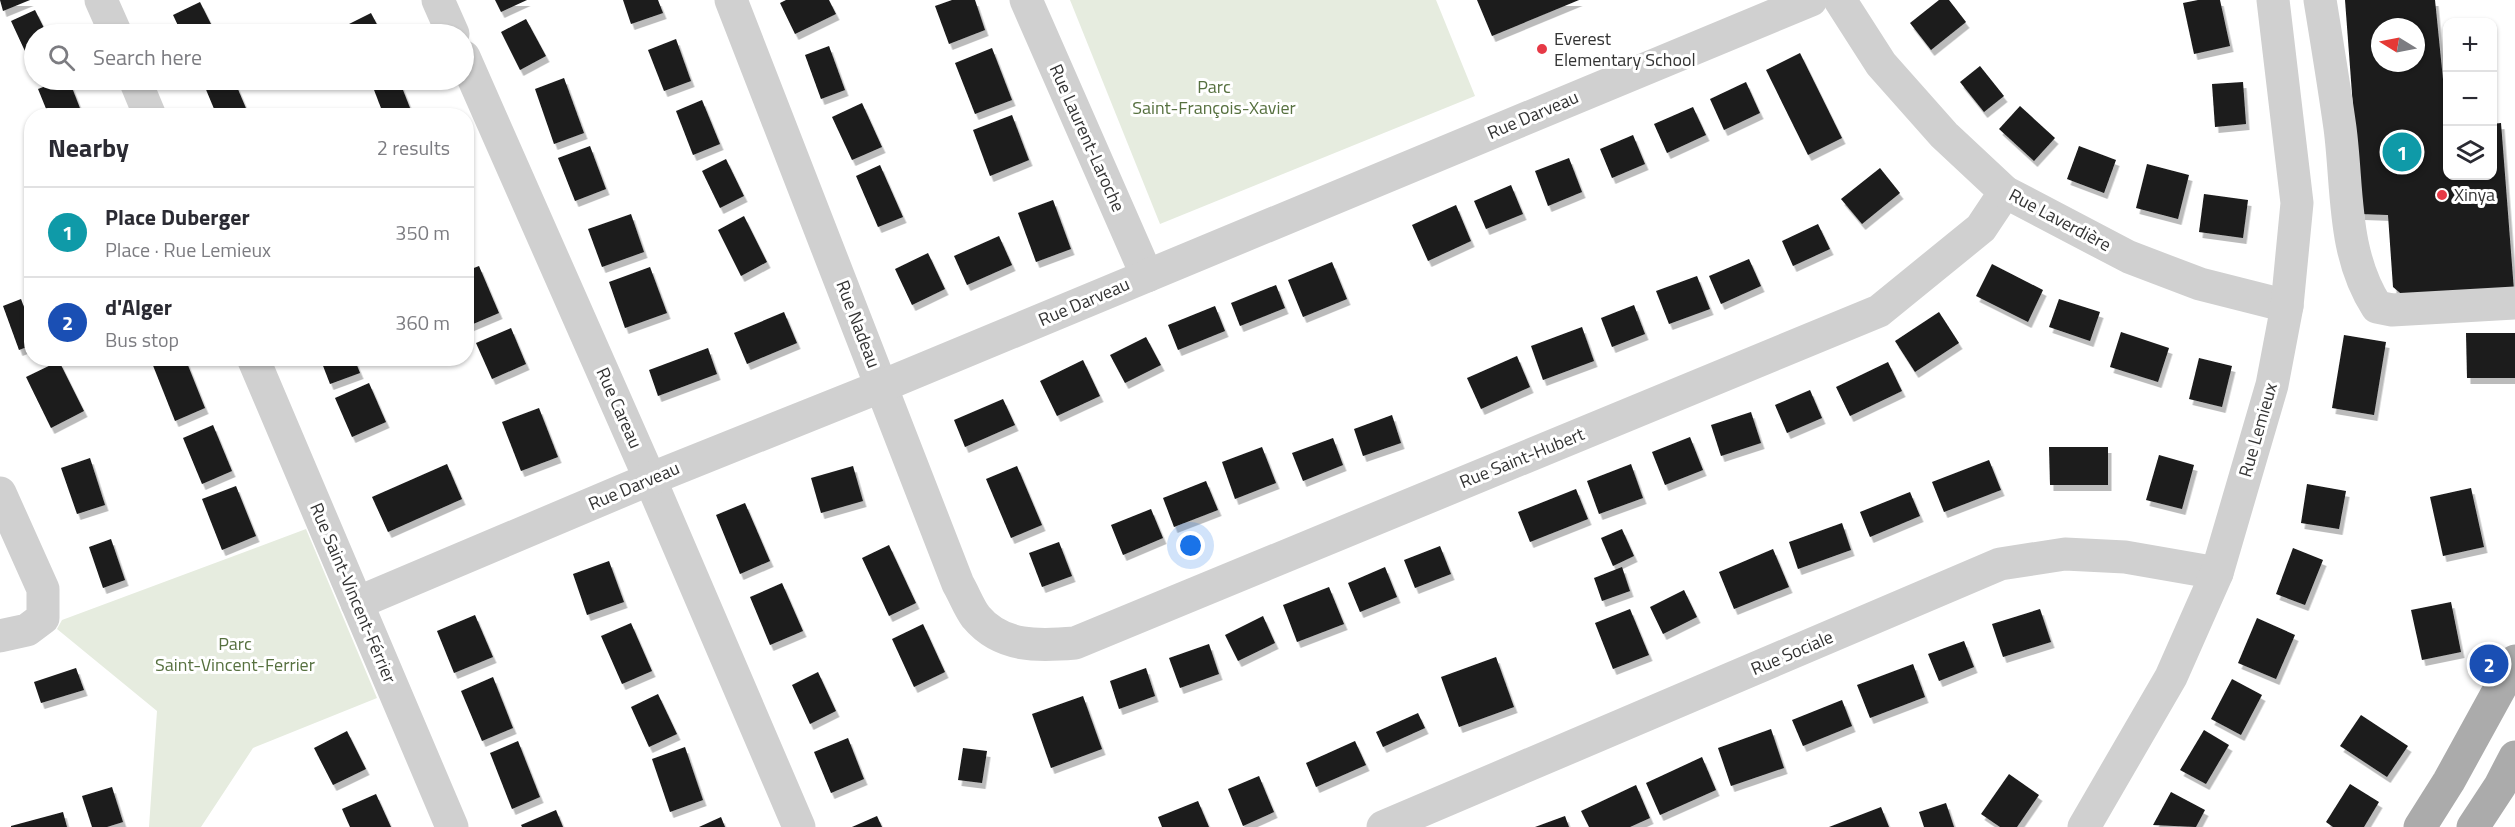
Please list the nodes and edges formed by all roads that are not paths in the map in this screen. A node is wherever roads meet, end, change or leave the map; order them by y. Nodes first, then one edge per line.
1 (101, 0) edge
2 (438, 0) edge
3 (730, 0) edge
4 (1026, 0) edge
5 (1810, 0) edge
6 (1840, 0) edge
7 (2273, 0) edge
8 (2320, 0) edge
9 (112, 24) edge
10 (449, 24) edge
11 (474, 80) edge
12 (139, 90) edge
13 (147, 108) edge
14 (2005, 192) junction
15 (1147, 276) junction
16 (2515, 303) edge
17 (2288, 306) junction
18 (257, 366) edge
19 (882, 386) junction
20 (650, 479) junction
21 (0, 493) edge
22 (2217, 573) junction
23 (357, 603) junction
24 (0, 636) edge
25 (1000, 637) joint
26 (2515, 661) edge
27 (2515, 757) edge
28 (2508, 790) edge
29 (452, 827) edge
30 (799, 827) edge
31 (1383, 827) edge
32 (2084, 827) edge
33 (2420, 827) edge
34 (2473, 827) edge

1 - 9 street
2 - 10 street
3 - 19 street, Rue Nadeau
4 - 15 street, Rue Laurent-Laroche
5 - 15 street, Rue Darveau
6 - 14 street, Rue Laverdière
7 - 17 street, Rue Lemieux
8 - 16 street
11 - 20 street, Rue Careau
12 - 13 street
14 - 17 street, Rue Laverdière
14 - 25 street, Rue Saint-Hubert
15 - 19 street, Rue Darveau
17 - 22 street, Rue Lemieux
18 - 23 street, Rue Saint-Vincent-Férrier
19 - 20 street, Rue Darveau
19 - 25 street, Rue Nadeau
20 - 23 street, Rue Darveau
20 - 30 street, Rue Careau
21 - 24 street
22 - 31 street, Rue Sociale
22 - 32 street, Rue Lemieux
23 - 29 street, Rue Saint-Vincent-Férrier
26 - 33 main road
27 - 28 main road
28 - 34 main road

